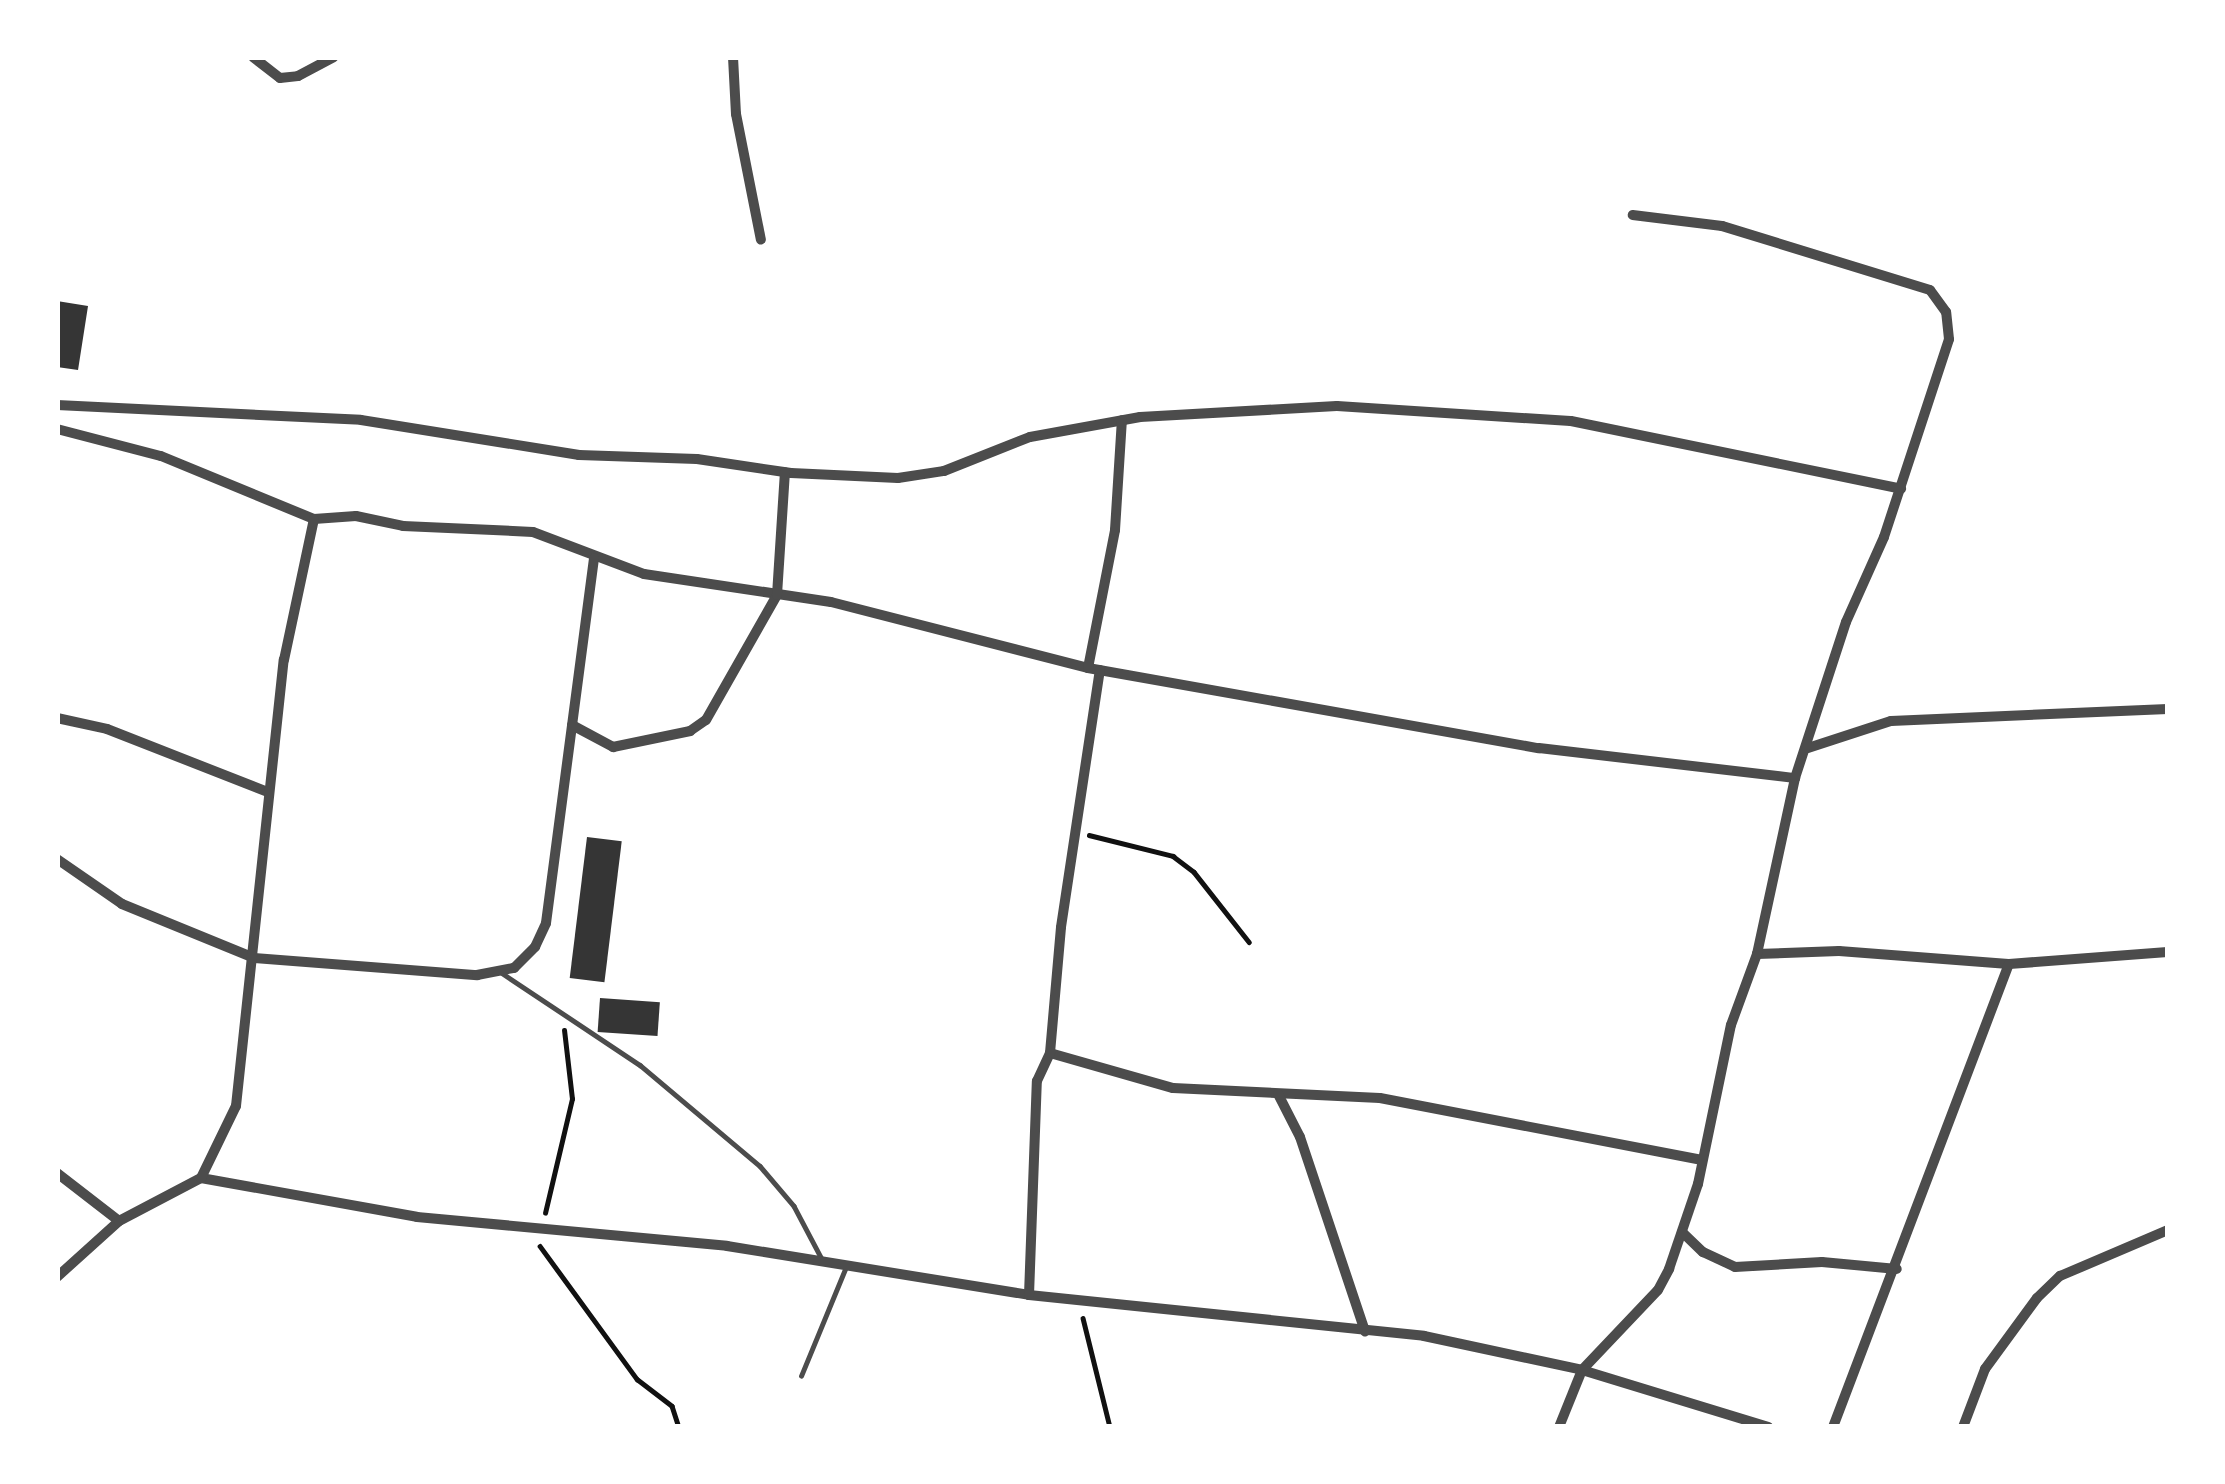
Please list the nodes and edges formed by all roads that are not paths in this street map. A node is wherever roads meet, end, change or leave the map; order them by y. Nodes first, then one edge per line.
1 (253, 57) edge
2 (333, 57) edge
3 (734, 57) edge
4 (1633, 215) dead end
5 (761, 240) dead end
6 (57, 405) edge
7 (1122, 420) junction
8 (57, 429) edge
9 (785, 472) junction
10 (1901, 489) junction
11 (314, 520) junction
12 (594, 558) junction
13 (777, 595) junction
14 (1094, 669) junction
15 (2168, 710) edge
16 (57, 718) edge
17 (572, 725) junction
18 (1808, 748) junction
19 (1795, 778) junction
20 (268, 792) junction
21 (57, 860) edge
22 (2168, 952) edge
23 (1757, 955) junction
24 (254, 958) junction
25 (2009, 964) junction
26 (502, 973) junction
27 (1050, 1053) junction
28 (1279, 1094) junction
29 (1702, 1160) junction
30 (57, 1173) edge
31 (201, 1178) junction
32 (119, 1221) junction
33 (2168, 1230) edge
34 (1682, 1232) junction
35 (824, 1264) junction
36 (846, 1267) junction
37 (1897, 1269) junction
38 (57, 1277) edge
39 (1029, 1295) junction
40 (1365, 1330) junction
41 (1582, 1370) junction
42 (801, 1376) dead end
43 (1559, 1427) edge
44 (1768, 1427) edge
45 (1833, 1427) edge
46 (1963, 1427) edge

1 - 2 street
3 - 5 street
4 - 10 street
6 - 9 street
7 - 9 street
7 - 10 street
7 - 14 street
8 - 11 street
9 - 13 street
10 - 18 street
11 - 12 street
11 - 20 street
12 - 13 street
12 - 17 street
13 - 14 street
13 - 17 street
14 - 19 street
14 - 27 street
15 - 18 street
16 - 20 street
17 - 26 street
18 - 19 street
19 - 23 street
20 - 24 street
21 - 24 street
22 - 25 street
23 - 25 street
23 - 29 street
24 - 26 street
24 - 31 street
25 - 37 street
26 - 35 lane
27 - 28 street
27 - 39 street
28 - 29 street
28 - 40 street
29 - 34 street
30 - 32 street
31 - 32 street
31 - 35 street
32 - 38 street
33 - 46 street
34 - 37 street
34 - 41 street
35 - 36 street
36 - 39 street
36 - 42 lane
37 - 45 street
39 - 40 street
40 - 41 street
41 - 43 street
41 - 44 street

